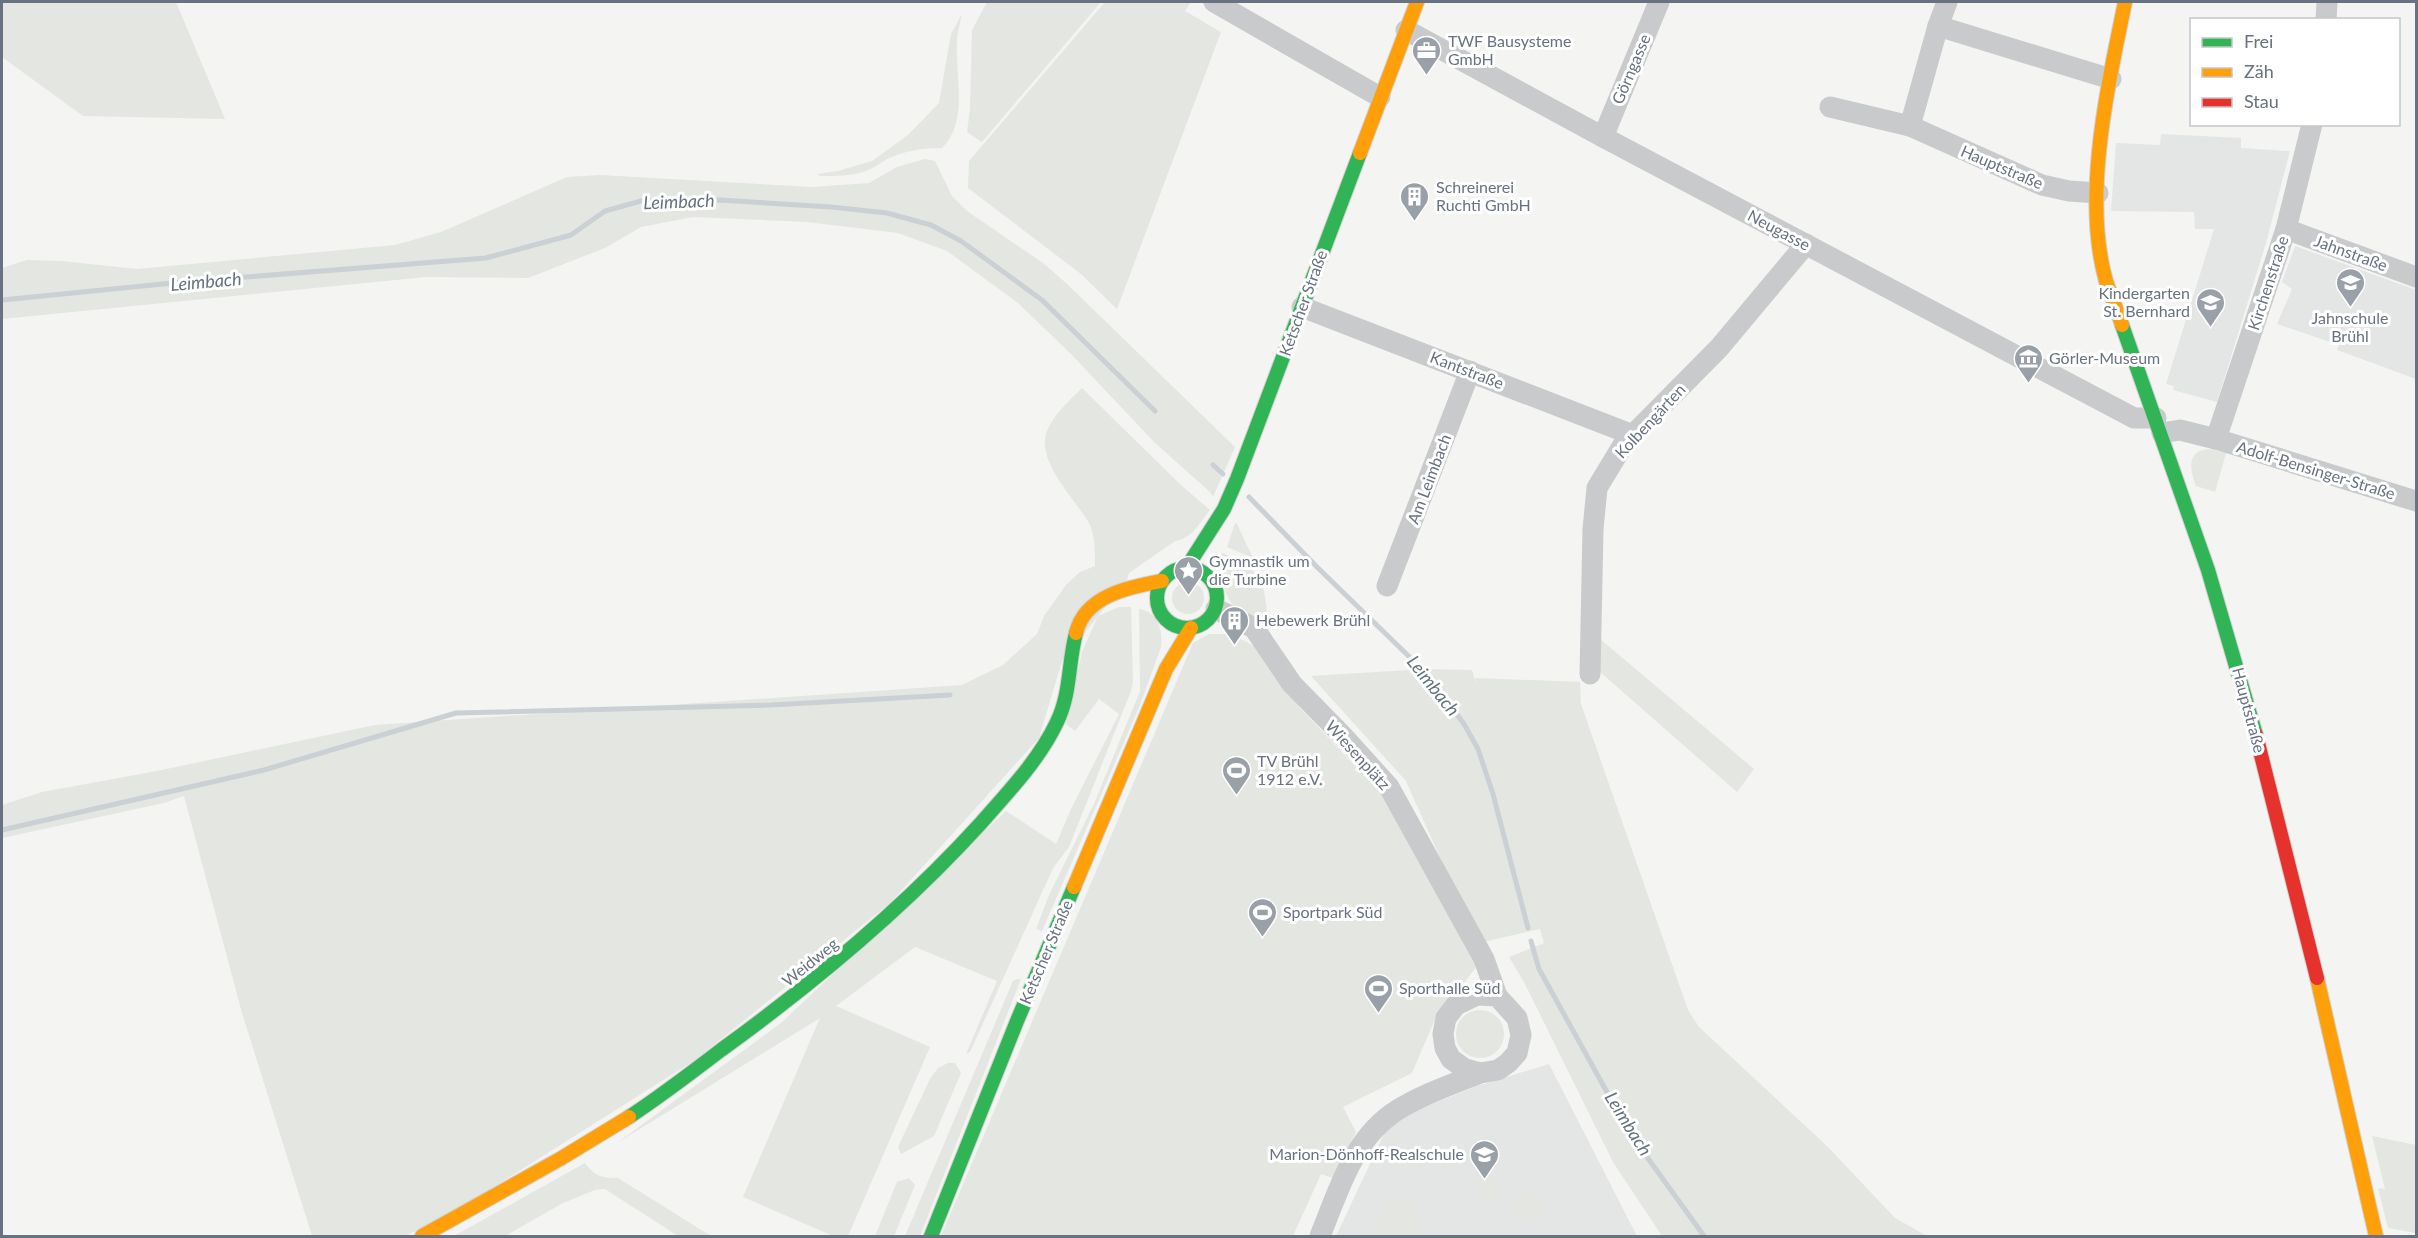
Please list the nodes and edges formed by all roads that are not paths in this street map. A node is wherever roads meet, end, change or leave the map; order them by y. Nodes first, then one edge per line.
1 (1214, 2) edge
2 (1417, 2) edge
3 (1659, 2) edge
4 (1947, 2) edge
5 (2125, 2) edge
6 (2327, 2) edge
7 (2326, 18) edge
8 (1938, 26) junction
9 (1406, 30) junction
10 (2111, 79) junction
11 (1380, 97) junction
12 (1830, 107) dead end
13 (1910, 126) junction
14 (2312, 126) edge
15 (1603, 137) junction
16 (2098, 193) junction
17 (2286, 229) junction
18 (1806, 244) junction
19 (2416, 277) edge
20 (1302, 307) junction
21 (1470, 371) junction
22 (2159, 426) junction
23 (1633, 435) junction
24 (2216, 438) junction
25 (2416, 501) edge
26 (1224, 509) junction
27 (1218, 547) dead end
28 (1187, 567) junction
29 (1162, 581) junction
30 (1387, 586) dead end
31 (1097, 604) junction
32 (1158, 605) junction
33 (1216, 609) junction
34 (1171, 624) junction
35 (1191, 628) junction
36 (1166, 669) junction
37 (1590, 674) dead end
38 (1497, 996) junction
39 (1480, 1073) junction
40 (422, 1236) edge
41 (931, 1236) edge
42 (1320, 1236) edge
43 (2376, 1236) edge

1 - 11 street
2 - 9 street, Ketscher Straße
3 - 15 street, Görngasse
4 - 8 street
5 - 10 street, Hauptstraße
6 - 7 street
8 - 10 street
8 - 13 street
9 - 11 street, Ketscher Straße
9 - 15 street, Neugasse
10 - 16 street, Hauptstraße
11 - 20 street, Ketscher Straße
12 - 13 street, Hauptstraße
13 - 16 street, Hauptstraße
14 - 17 street, Kirchenstraße
15 - 18 street, Neugasse
16 - 22 street, Hauptstraße
17 - 19 street, Jahnstraße
17 - 24 street, Kirchenstraße
18 - 22 street, Neugasse
18 - 23 street, Kolbengärten
20 - 21 street, Kantstraße
20 - 26 street, Ketscher Straße
21 - 23 street, Kantstraße
21 - 30 street, Am Leimbach
22 - 24 street, Neugasse
22 - 43 street, Hauptstraße
23 - 37 street, Kolbengärten
24 - 25 street, Adolf-Bensinger-Straße
26 - 27 street, Ketscher Straße
26 - 28 street, Ketscher Straße
28 - 29 street
28 - 33 street
29 - 31 street, Weidweg
29 - 32 street
31 - 32 street
31 - 40 street, Weidweg
32 - 34 street
33 - 35 street
33 - 38 street, Wiesenplätz
34 - 35 street
34 - 36 street
35 - 36 street
36 - 41 street, Ketscher Straße
38 - 39 street, Wiesenplätz
38 - 39 street
39 - 42 street, Wiesenplätz

